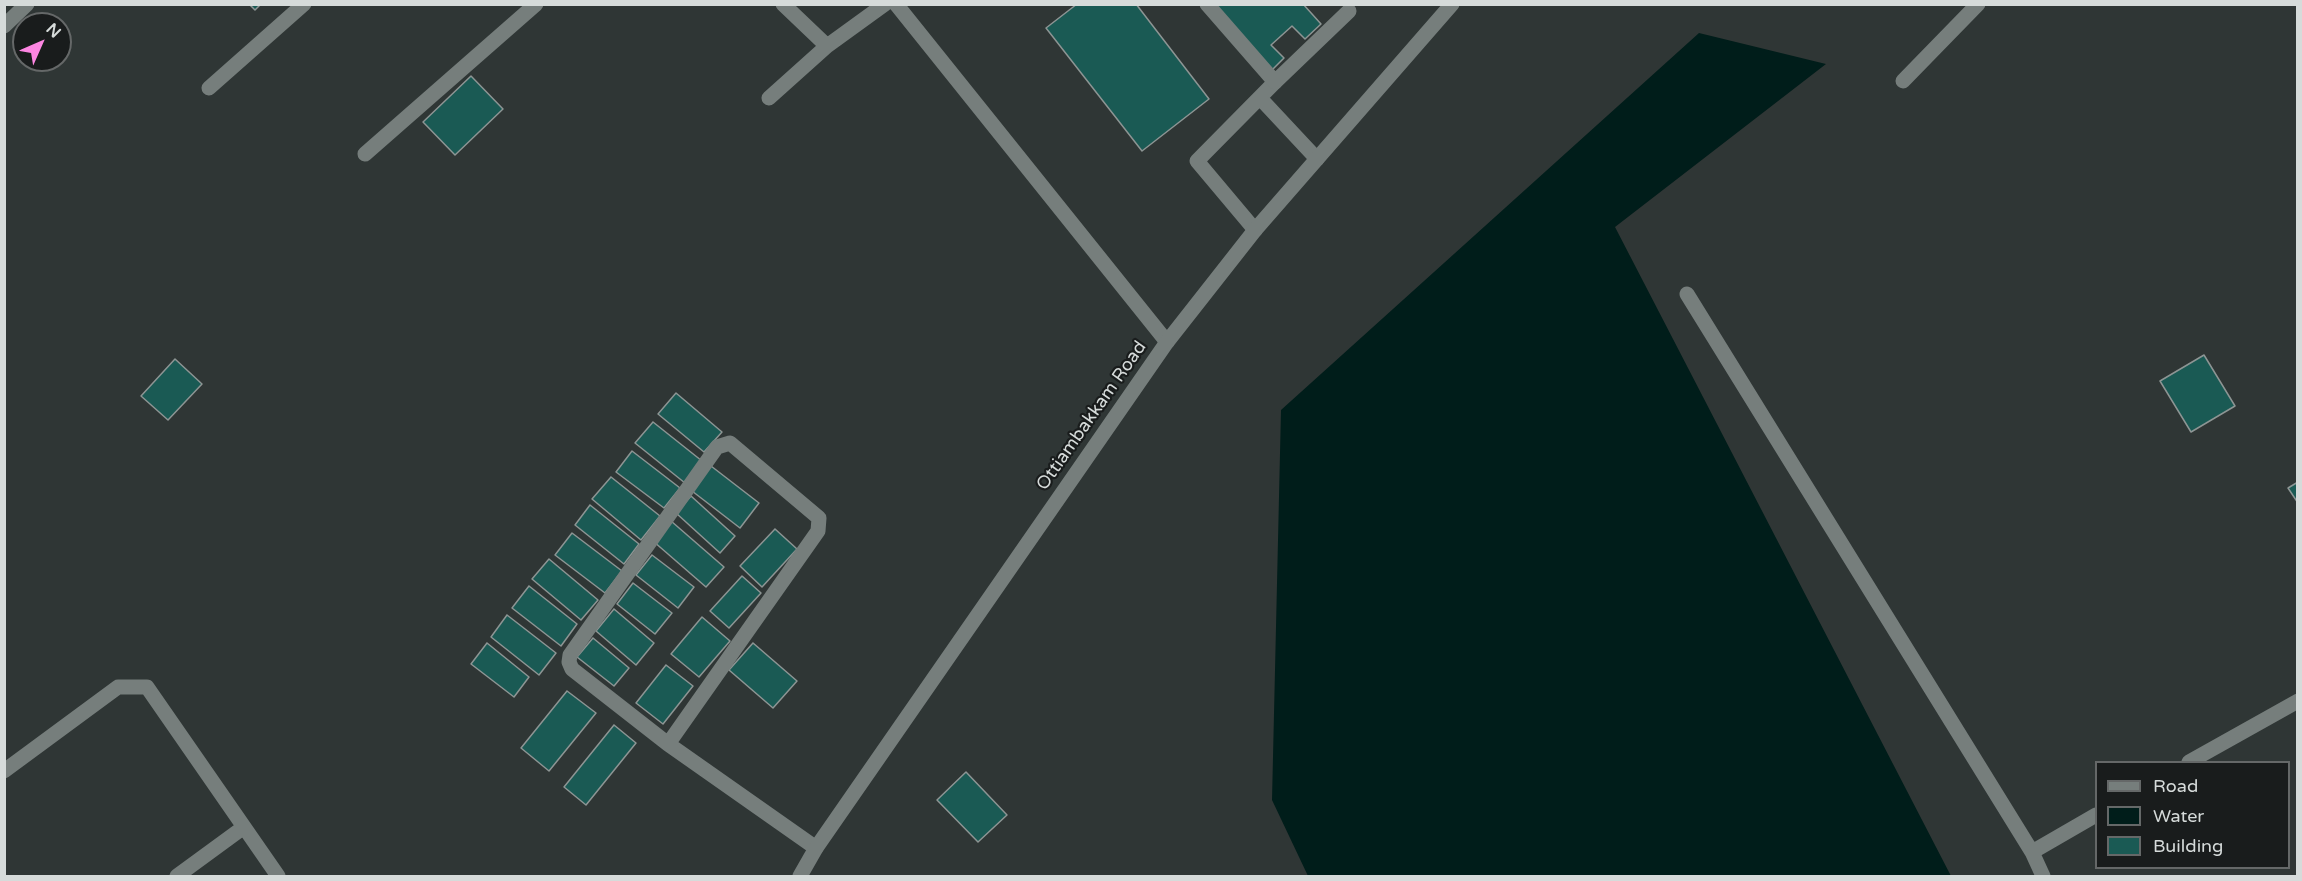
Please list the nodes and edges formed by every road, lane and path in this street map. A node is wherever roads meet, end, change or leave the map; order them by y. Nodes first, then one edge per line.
1 (304, 4) edge
2 (536, 4) edge
3 (783, 4) edge
4 (885, 4) edge
5 (896, 4) edge
6 (1207, 4) edge
7 (1452, 4) edge
8 (1978, 4) edge
9 (19, 7) edge
10 (1349, 7) edge
11 (4, 26) edge
12 (827, 46) junction
13 (1904, 81) dead end
14 (1275, 82) junction
15 (209, 88) dead end
16 (769, 98) dead end
17 (1260, 98) junction
18 (364, 154) dead end
19 (1317, 159) junction
20 (1255, 230) junction
21 (1688, 294) dead end
22 (1167, 342) junction
23 (2298, 701) edge
24 (668, 744) junction
25 (2191, 761) edge
26 (4, 771) edge
27 (2095, 816) edge
28 (244, 827) junction
29 (816, 848) junction
30 (2032, 852) junction
31 (177, 876) edge
32 (278, 876) edge
33 (800, 876) edge
34 (2043, 876) edge

1 - 15 street
2 - 18 street
3 - 12 street
4 - 12 street
5 - 22 street
6 - 14 street
7 - 19 street, Ottiambakkam Road
8 - 13 street
9 - 11 street
10 - 14 street
12 - 16 street
14 - 17 street
17 - 19 street
17 - 20 street
19 - 20 street, Ottiambakkam Road
20 - 22 street, Ottiambakkam Road
21 - 30 street
22 - 29 street, Ottiambakkam Road
23 - 25 street
24 - 24 street
24 - 29 street
26 - 28 street
27 - 30 street
28 - 31 street
28 - 32 street
29 - 33 street, Ottiambakkam Road
30 - 34 street

